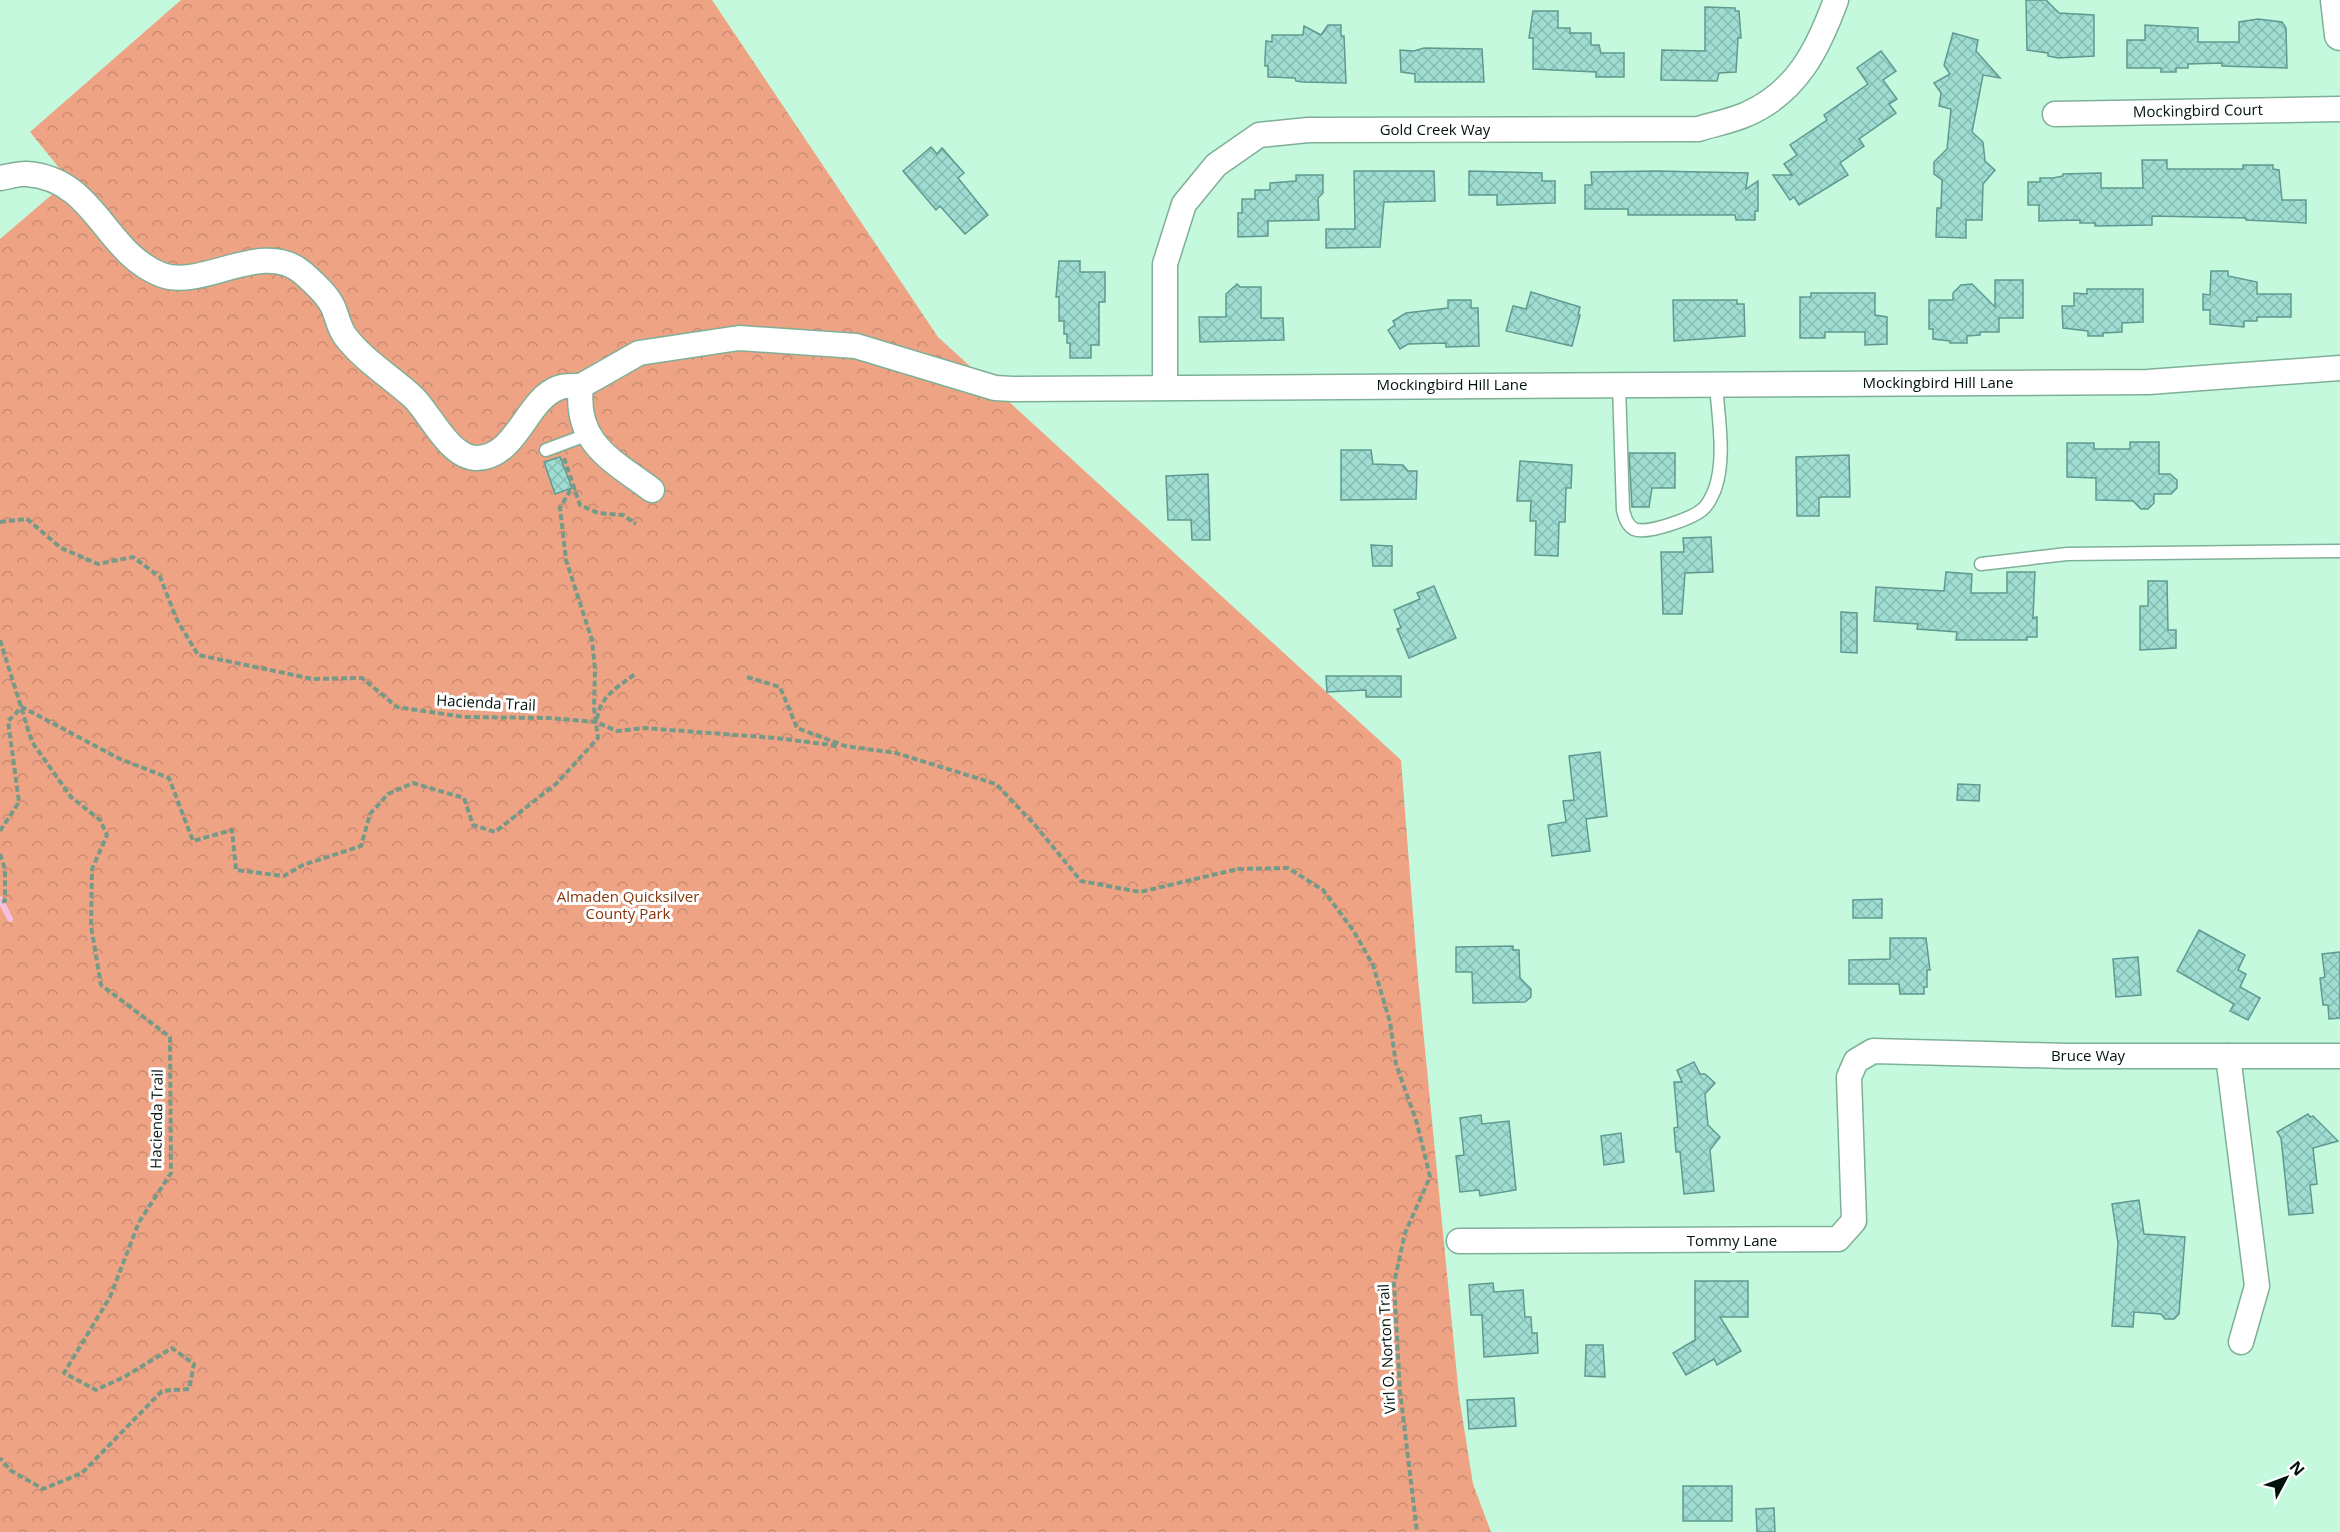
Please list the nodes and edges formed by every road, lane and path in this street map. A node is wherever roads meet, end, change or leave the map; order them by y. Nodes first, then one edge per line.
1 (1836, 0) edge
2 (2336, 0) edge
3 (2340, 35) edge
4 (2340, 109) edge
5 (2055, 114) dead end
6 (0, 178) edge
7 (2340, 368) edge
8 (1716, 384) junction
9 (1619, 385) junction
10 (580, 386) junction
11 (1165, 387) junction
12 (589, 434) junction
13 (560, 445) junction
14 (546, 450) dead end
15 (576, 489) junction
16 (652, 490) dead end
17 (0, 522) edge
18 (636, 524) dead end
19 (2340, 551) edge
20 (1981, 564) dead end
21 (0, 640) edge
22 (635, 674) dead end
23 (747, 677) dead end
24 (22, 706) junction
25 (596, 722) junction
26 (845, 746) junction
27 (0, 831) edge
28 (0, 854) edge
29 (2, 902) edge
30 (2228, 1056) junction
31 (2340, 1056) edge
32 (1849, 1077) joint
33 (1459, 1241) dead end
34 (2241, 1342) dead end
35 (0, 1458) edge
36 (1417, 1532) edge

1 - 11 street, Gold Creek Way
2 - 3 street
4 - 5 street, Mockingbird Court
6 - 10 street, Mockingbird Hill Lane
7 - 8 street, Mockingbird Hill Lane
8 - 9 street, Mockingbird Hill Lane
8 - 9 lane
9 - 11 street, Mockingbird Hill Lane
10 - 11 street, Mockingbird Hill Lane
10 - 12 street
12 - 13 lane
12 - 16 street
13 - 14 lane
13 - 15 path
15 - 18 path
15 - 25 path
17 - 25 path, Hacienda Trail
19 - 20 lane
21 - 24 path, Hacienda Trail
22 - 25 path
23 - 26 path, Virl O. Norton Trail
24 - 25 path
24 - 27 path
24 - 35 path, Hacienda Trail
25 - 26 path
26 - 36 path, Virl O. Norton Trail
28 - 29 path
30 - 31 street, Bruce Way
30 - 32 street, Bruce Way
30 - 34 street
32 - 33 street, Tommy Lane

